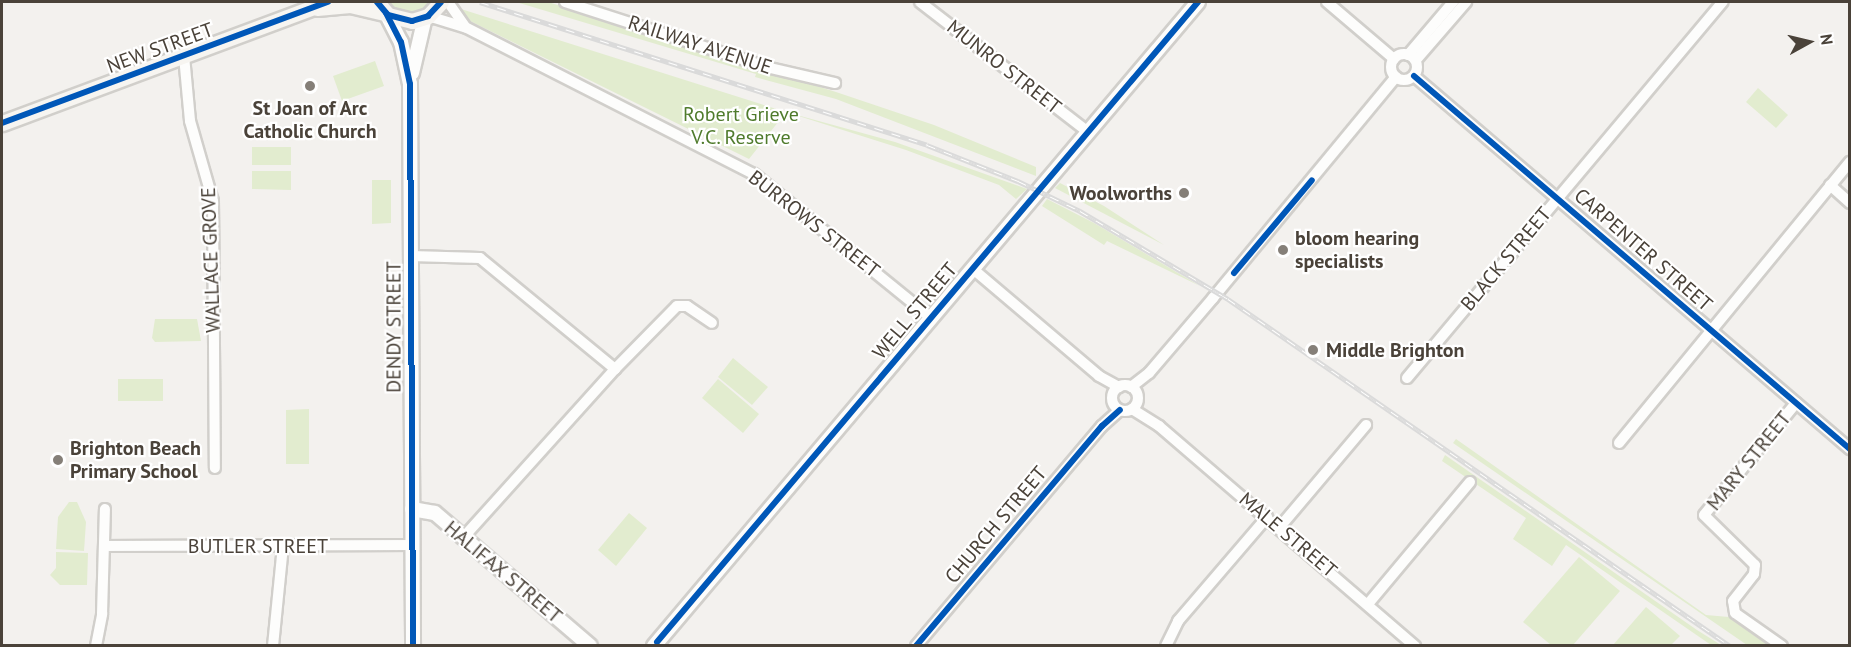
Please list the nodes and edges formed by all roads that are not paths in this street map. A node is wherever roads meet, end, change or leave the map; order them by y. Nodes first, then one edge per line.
1 (441, 2) edge
2 (448, 2) edge
3 (565, 2) edge
4 (920, 2) edge
5 (1198, 2) edge
6 (1328, 2) edge
7 (1453, 2) edge
8 (1466, 2) edge
9 (1722, 2) edge
10 (323, 5) edge
11 (383, 9) edge
12 (426, 17) junction
13 (465, 27) junction
14 (184, 57) junction
15 (1412, 57) junction
16 (1394, 59) junction
17 (1414, 76) junction
18 (1395, 77) junction
19 (410, 84) junction
20 (835, 84) dead end
21 (2, 123) edge
22 (1088, 132) junction
23 (1850, 162) edge
24 (1830, 185) junction
25 (1557, 198) junction
26 (1850, 203) edge
27 (411, 256) junction
28 (973, 268) junction
29 (931, 318) junction
30 (712, 323) dead end
31 (1711, 330) junction
32 (615, 369) junction
33 (1407, 378) dead end
34 (1135, 398) junction
35 (1116, 399) junction
36 (1796, 403) junction
37 (1366, 425) dead end
38 (1618, 443) dead end
39 (1850, 449) edge
40 (215, 468) dead end
41 (1470, 482) dead end
42 (105, 509) dead end
43 (412, 509) junction
44 (1267, 517) junction
45 (1280, 528) junction
46 (463, 538) junction
47 (412, 545) junction
48 (104, 546) junction
49 (283, 546) junction
50 (1368, 604) junction
51 (654, 644) edge
52 (96, 645) edge
53 (273, 645) edge
54 (413, 645) edge
55 (590, 645) edge
56 (916, 645) edge
57 (1166, 645) edge
58 (1415, 645) edge
59 (1782, 645) edge

1 - 12 main road
2 - 13 street, BURROWS STREET
3 - 20 street, RAILWAY AVENUE
4 - 22 street, MUNRO STREET
5 - 22 street, WELL STREET
6 - 16 street
7 - 15 street
8 - 15 street
9 - 25 street, BLACK STREET
10 - 11 main road, NEW STREET
10 - 14 main road, NEW STREET
11 - 12 main road, NEW STREET
11 - 19 street, DENDY STREET
12 - 13 street, BURROWS STREET
12 - 19 street, DENDY STREET
13 - 29 street, BURROWS STREET
14 - 21 main road, NEW STREET
14 - 40 street, WALLACE GROVE
15 - 16 street
15 - 17 street
16 - 18 street
17 - 18 street
17 - 25 street, CARPENTER STREET
18 - 34 street
19 - 27 street, DENDY STREET
22 - 28 street, WELL STREET
23 - 24 street
24 - 26 street
24 - 31 street
25 - 31 street, CARPENTER STREET
25 - 33 street, BLACK STREET
27 - 32 street
27 - 43 street, DENDY STREET
28 - 29 street, WELL STREET
28 - 35 street
29 - 51 street, WELL STREET
30 - 32 street
31 - 36 street, CARPENTER STREET
31 - 38 street
32 - 46 street
34 - 35 street
34 - 35 street
34 - 44 street, MALE STREET
35 - 56 street, CHURCH STREET
36 - 39 street, CARPENTER STREET
36 - 59 street, MARY STREET
37 - 45 street
41 - 50 street
42 - 48 street
43 - 46 street, HALIFAX STREET
43 - 47 street, DENDY STREET
44 - 45 street, MALE STREET
44 - 57 street
45 - 50 street, MALE STREET
46 - 55 street, HALIFAX STREET
47 - 49 street, BUTLER STREET
47 - 54 street, DENDY STREET
48 - 49 street, BUTLER STREET
48 - 52 street
49 - 53 street
50 - 58 street, MALE STREET

